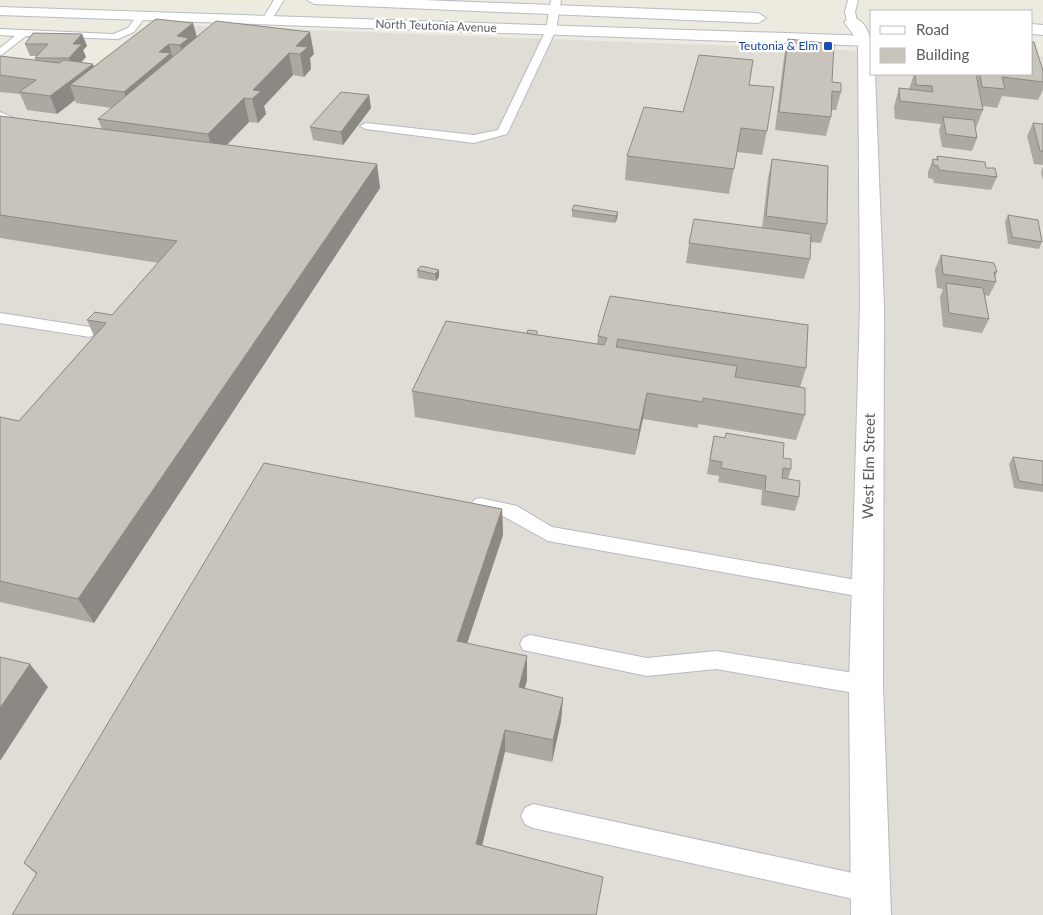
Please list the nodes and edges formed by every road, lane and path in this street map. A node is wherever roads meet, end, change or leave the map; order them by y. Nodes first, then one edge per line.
1 (4, 0) edge
2 (279, 0) edge
3 (314, 0) edge
4 (0, 3) edge
5 (555, 5) edge
6 (0, 11) edge
7 (141, 16) junction
8 (774, 19) dead end
9 (267, 20) junction
10 (855, 21) edge
11 (552, 30) junction
12 (0, 32) edge
13 (23, 34) junction
14 (0, 53) edge
15 (366, 126) dead end
16 (0, 318) edge
17 (90, 332) edge
18 (465, 502) edge
19 (868, 590) junction
20 (530, 644) dead end
21 (866, 685) junction
22 (533, 816) dead end
23 (871, 902) edge

1 - 4 main road
2 - 9 lane
3 - 5 main road, North Teutonia Avenue
5 - 8 main road, North Teutonia Avenue
5 - 11 lane
6 - 7 main road, North Teutonia Avenue
7 - 9 main road, North Teutonia Avenue
7 - 13 lane
9 - 11 main road, North Teutonia Avenue
10 - 11 main road, North Teutonia Avenue
10 - 19 main road, West Elm Street
11 - 15 lane
12 - 13 lane
13 - 14 lane
16 - 17 lane
18 - 19 lane
19 - 21 main road, West Elm Street
20 - 21 lane
21 - 23 main road, West Elm Street
22 - 23 lane

